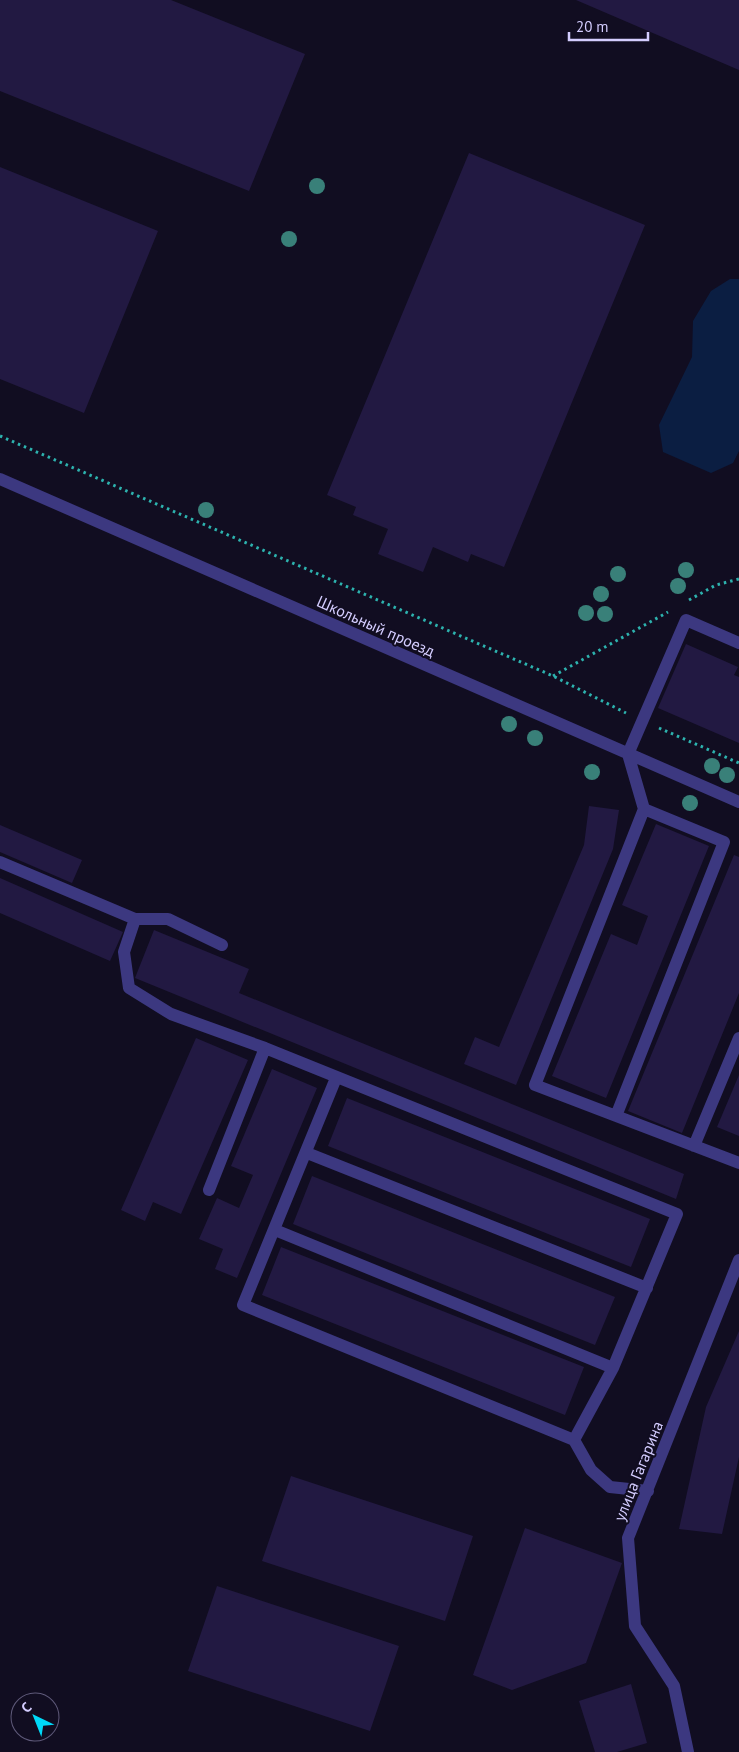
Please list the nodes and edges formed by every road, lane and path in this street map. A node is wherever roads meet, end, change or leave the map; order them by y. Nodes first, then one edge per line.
1 (0, 436) edge
2 (0, 479) edge
3 (739, 579) edge
4 (682, 604) dead end
5 (673, 608) dead end
6 (739, 642) edge
7 (553, 676) junction
8 (642, 721) junction
9 (628, 754) junction
10 (739, 763) edge
11 (739, 802) edge
12 (644, 810) junction
13 (0, 862) edge
14 (135, 919) junction
15 (222, 945) dead end
16 (739, 1038) edge
17 (265, 1048) junction
18 (336, 1078) junction
19 (616, 1116) junction
20 (694, 1146) junction
21 (307, 1153) junction
22 (739, 1163) edge
23 (208, 1190) dead end
24 (275, 1230) junction
25 (739, 1260) edge
26 (647, 1288) junction
27 (614, 1368) junction
28 (574, 1440) junction
29 (648, 1491) junction
30 (688, 1752) edge

1 - 7 path
2 - 9 street, Школьный проезд
3 - 4 path
5 - 7 path
6 - 8 street
7 - 8 path
8 - 9 street
8 - 10 path
9 - 11 street, Школьный проезд
9 - 12 street
12 - 19 street
12 - 19 street
13 - 14 street
14 - 15 street
14 - 17 street
16 - 20 street
17 - 18 street
17 - 23 street
18 - 21 street
18 - 26 street
19 - 20 street
20 - 22 street
21 - 24 street
21 - 26 street
24 - 27 street
24 - 28 street
25 - 29 street, улица Гагарина
26 - 27 street
27 - 28 street
28 - 29 street
29 - 30 street, улица Гагарина

